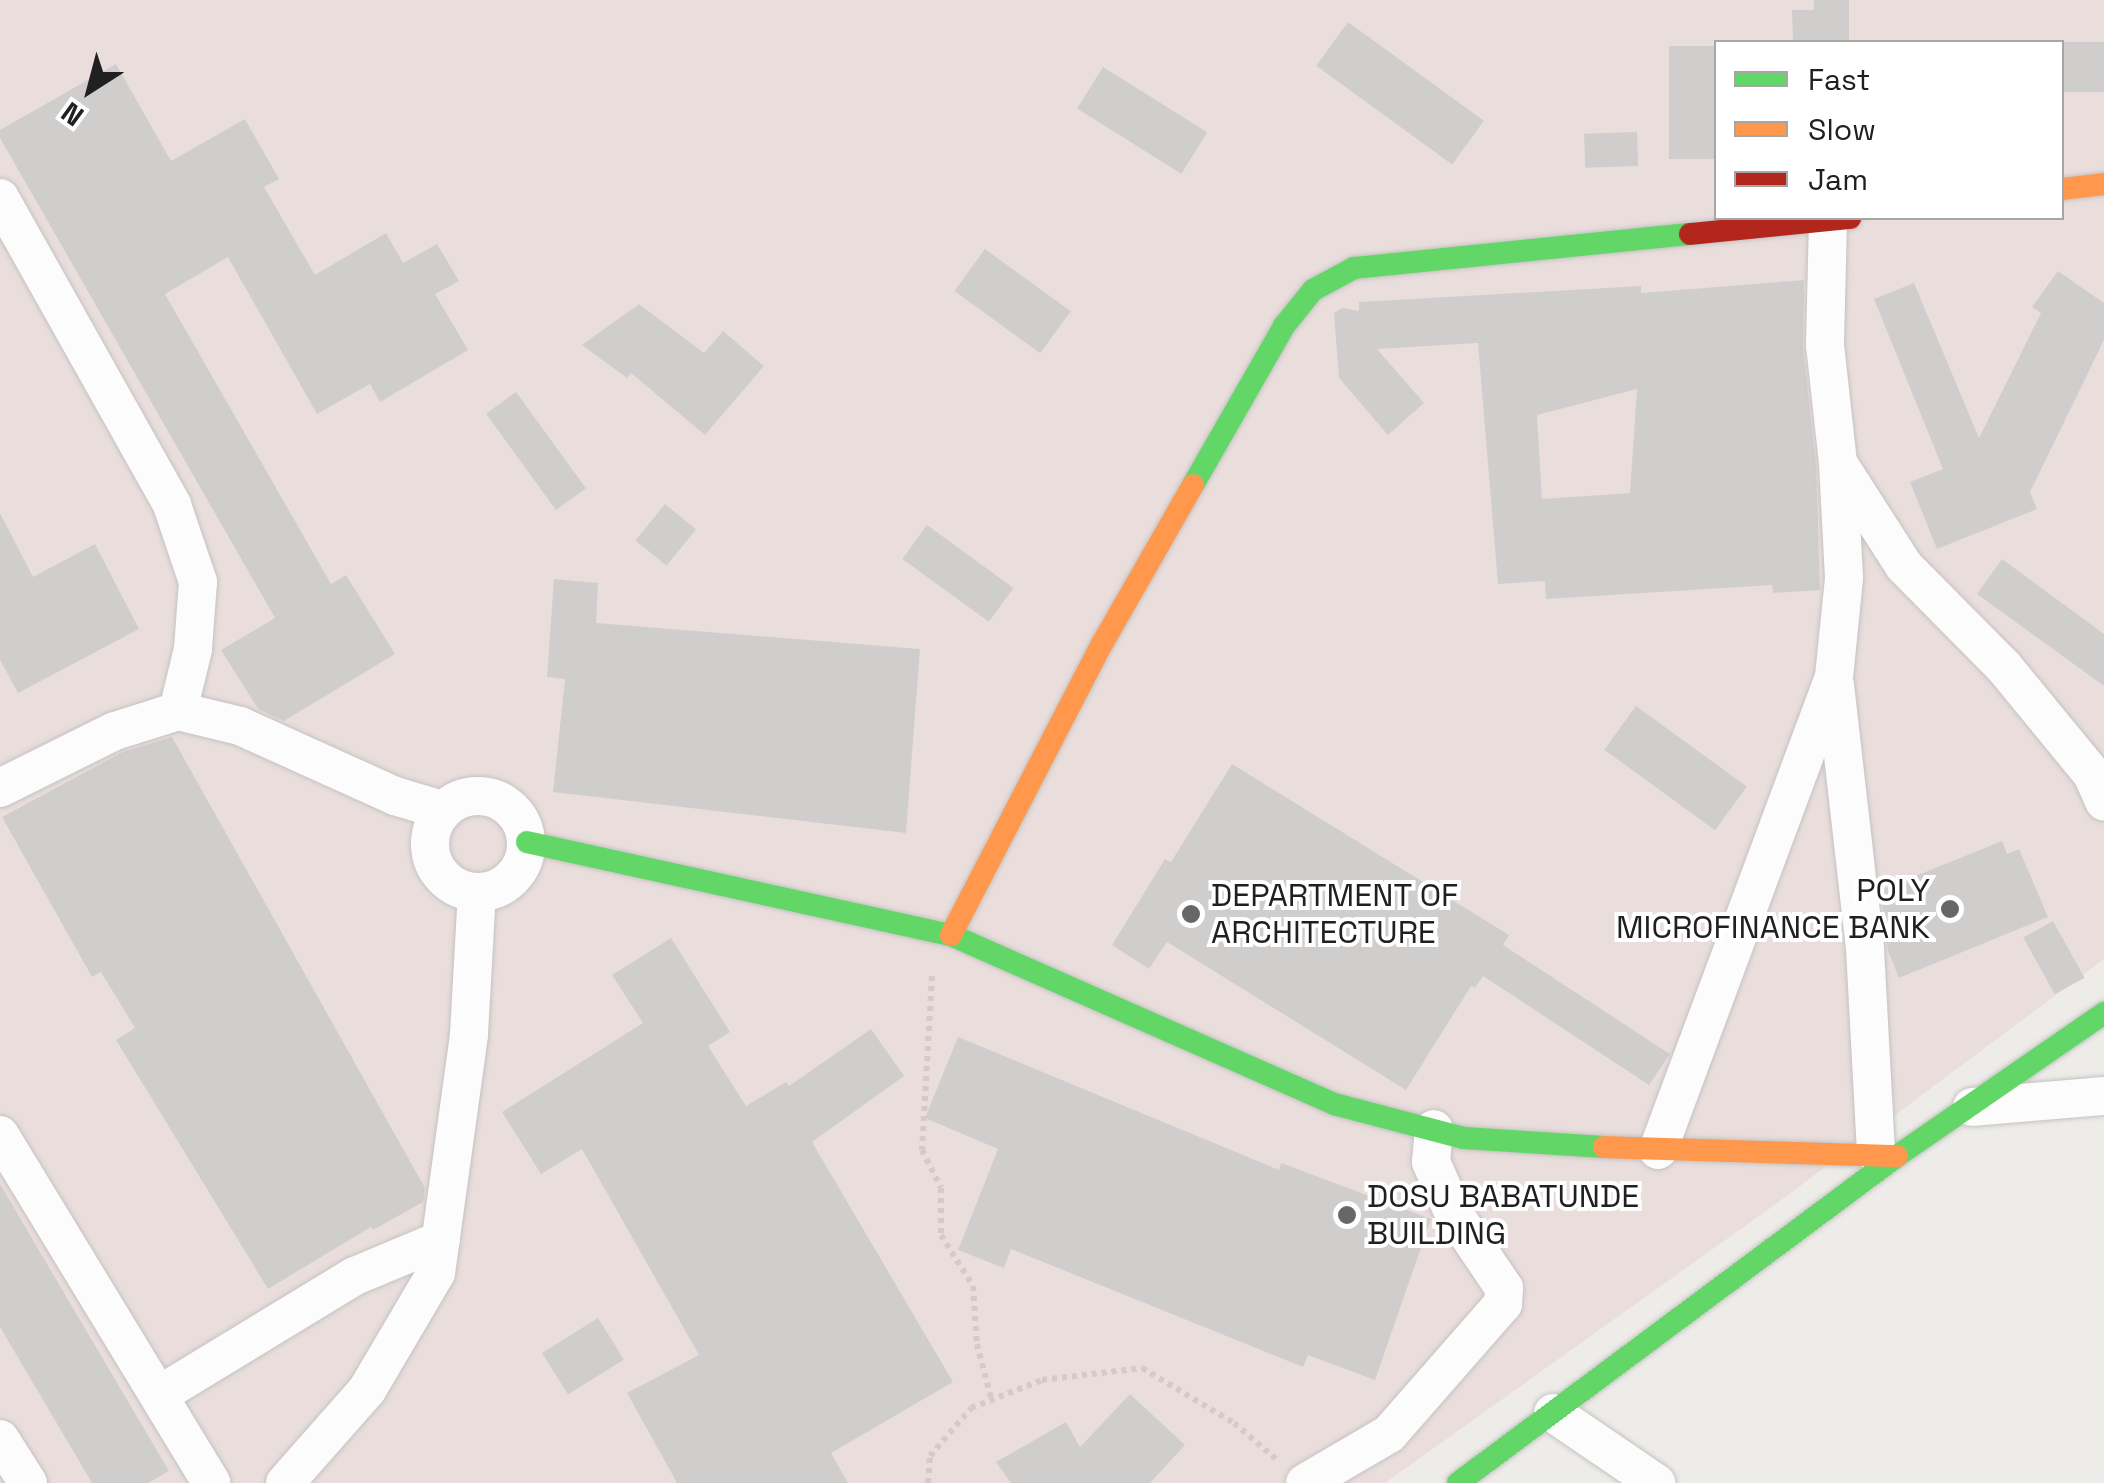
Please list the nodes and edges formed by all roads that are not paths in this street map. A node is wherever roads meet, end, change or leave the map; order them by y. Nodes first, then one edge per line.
1 (2104, 184) edge
2 (2064, 189) edge
3 (2, 207) edge
4 (1829, 220) edge
5 (1839, 220) edge
6 (1838, 463) junction
7 (1834, 677) junction
8 (178, 711) junction
9 (0, 788) edge
10 (2104, 800) edge
11 (442, 810) junction
12 (527, 842) junction
13 (477, 892) junction
14 (952, 935) junction
15 (2104, 1013) edge
16 (2104, 1096) edge
17 (1964, 1108) junction
18 (1434, 1130) junction
19 (0, 1135) edge
20 (1658, 1150) junction
21 (1886, 1155) junction
22 (441, 1240) junction
23 (158, 1396) junction
24 (1552, 1413) junction
25 (0, 1439) edge
26 (1298, 1477) edge
27 (28, 1483) edge
28 (212, 1483) edge
29 (285, 1483) edge
30 (1458, 1483) edge
31 (1656, 1483) edge

1 - 2 street
3 - 8 street
4 - 14 street
5 - 6 street
6 - 7 street
6 - 10 street
7 - 20 street
7 - 21 street
8 - 9 street
8 - 11 street
11 - 12 street
11 - 13 street
12 - 13 street
12 - 14 street
13 - 22 street
14 - 18 street
15 - 17 street
16 - 17 street
17 - 21 street
18 - 20 street
18 - 26 street
19 - 23 street
20 - 21 street
21 - 24 street
22 - 23 street
22 - 29 street
23 - 28 street
24 - 30 street
24 - 31 street
25 - 27 street

